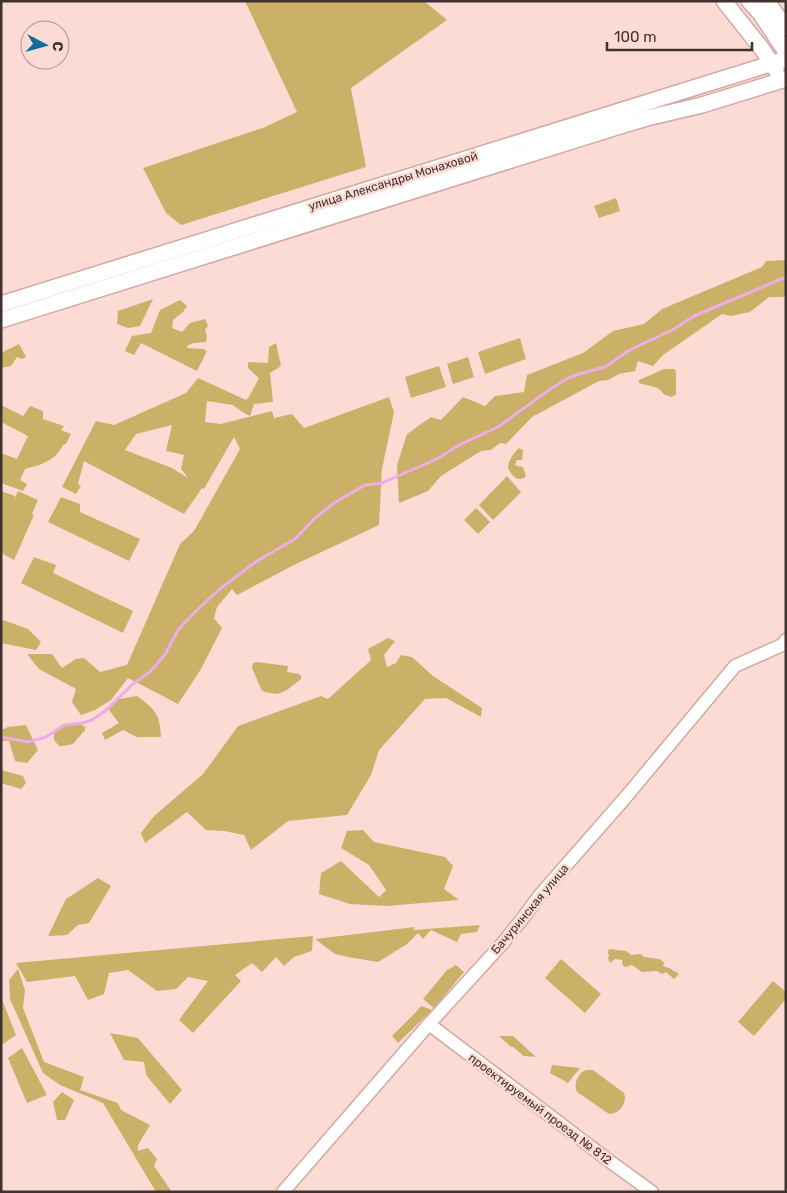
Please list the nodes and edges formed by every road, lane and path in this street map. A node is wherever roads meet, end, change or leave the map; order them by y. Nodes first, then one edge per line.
1 (724, 1) edge
2 (749, 1) edge
3 (767, 1) edge
4 (786, 28) edge
5 (786, 52) edge
6 (778, 61) edge
7 (784, 79) edge
8 (1, 304) edge
9 (1, 320) edge
10 (786, 640) edge
11 (429, 1024) junction
12 (283, 1192) edge
13 (652, 1192) edge

1 - 6 main road
2 - 5 main road
3 - 4 main road
6 - 7 main road
6 - 8 main road, улица Александры Монаховой
7 - 9 main road, улица Александры Монаховой
10 - 11 street, Бачуринская улица
11 - 12 street, Бачуринская улица
11 - 13 street, проектируемый проезд № 812

